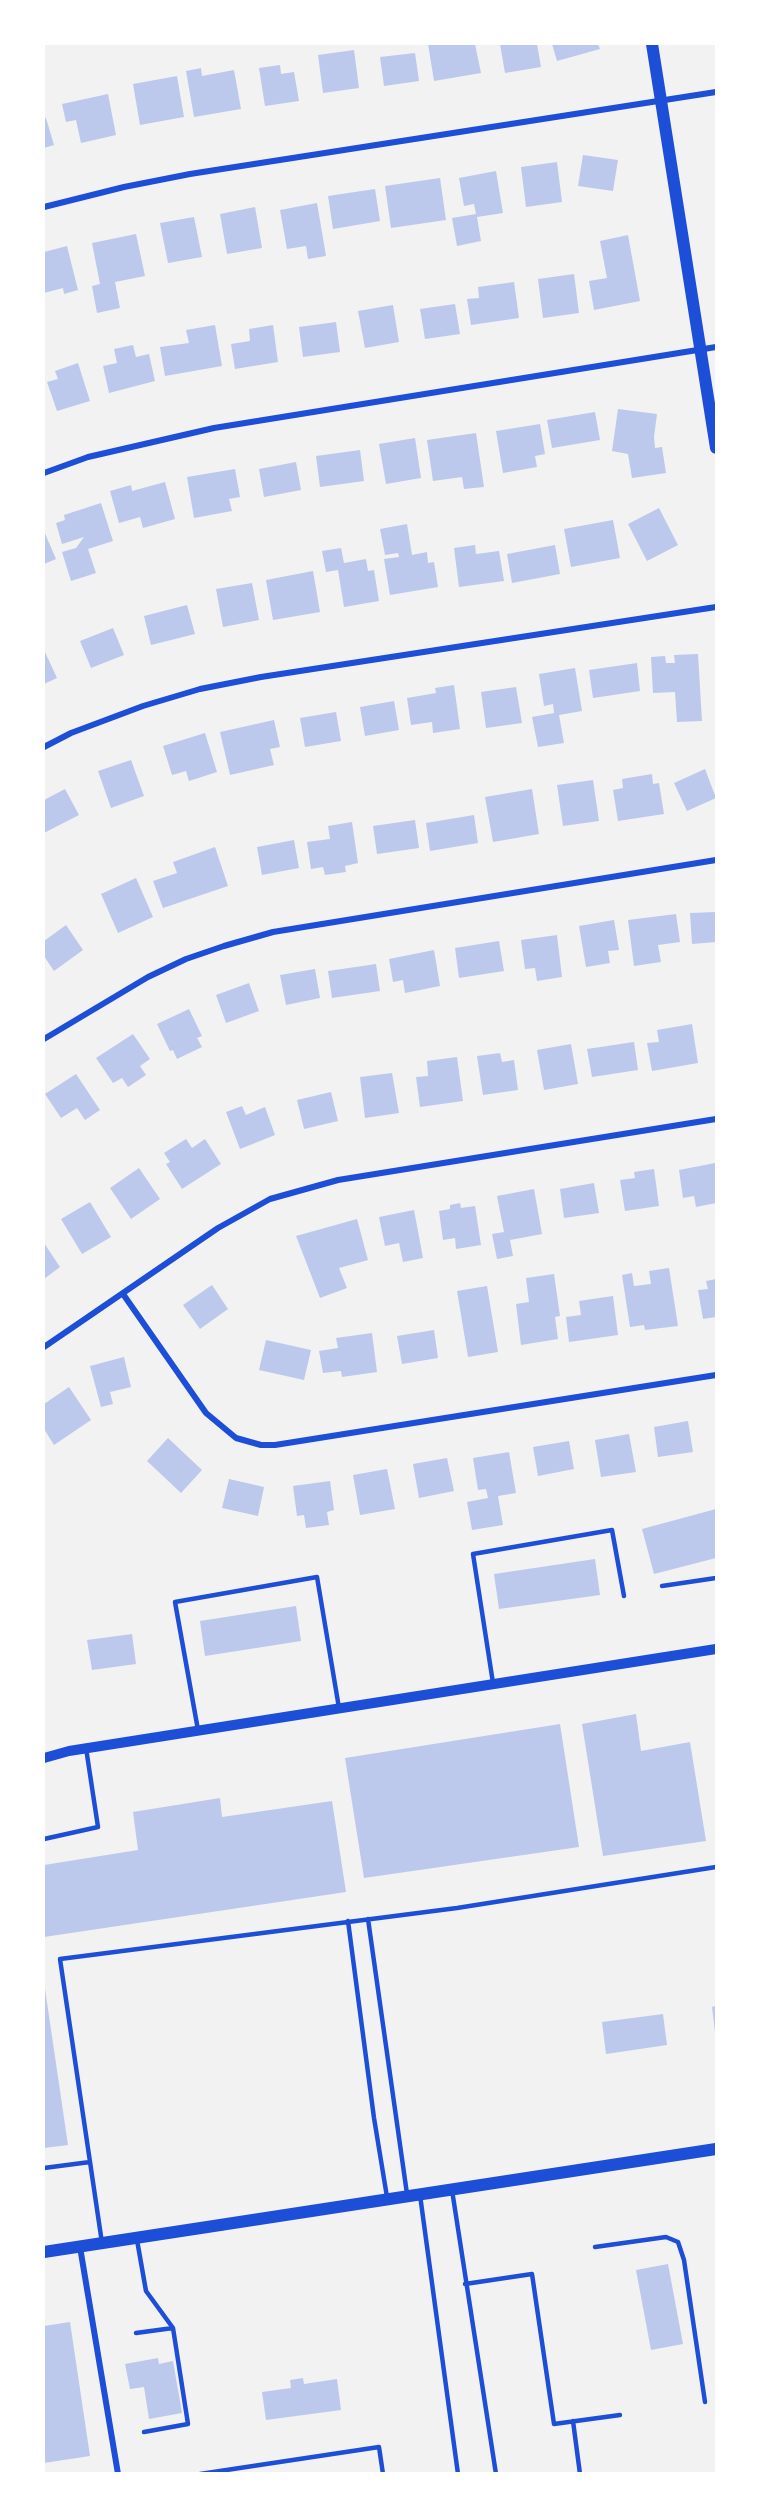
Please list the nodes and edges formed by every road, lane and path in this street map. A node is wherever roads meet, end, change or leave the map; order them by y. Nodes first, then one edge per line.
1 (652, 44) edge
2 (717, 92) edge
3 (661, 100) junction
4 (44, 207) edge
5 (717, 347) edge
6 (701, 350) junction
7 (717, 448) edge
8 (44, 473) edge
9 (717, 607) edge
10 (44, 747) edge
11 (717, 860) edge
12 (44, 1039) edge
13 (717, 1119) edge
14 (123, 1294) junction
15 (44, 1347) edge
16 (717, 1375) edge
17 (717, 1578) edge
18 (662, 1586) dead end
19 (624, 1596) dead end
20 (716, 1649) edge
21 (493, 1683) junction
22 (339, 1708) junction
23 (198, 1730) junction
24 (87, 1748) junction
25 (44, 1758) edge
26 (44, 1839) edge
27 (717, 1867) edge
28 (368, 1919) junction
29 (348, 1921) junction
30 (717, 2149) edge
31 (90, 2162) junction
32 (44, 2169) edge
33 (452, 2190) junction
34 (414, 2196) junction
35 (387, 2200) junction
36 (137, 2237) junction
37 (102, 2243) junction
38 (80, 2246) junction
39 (595, 2247) dead end
40 (44, 2252) edge
41 (465, 2284) junction
42 (173, 2328) junction
43 (136, 2333) dead end
44 (705, 2402) dead end
45 (620, 2415) dead end
46 (573, 2421) junction
47 (144, 2432) dead end
48 (208, 2473) edge
49 (118, 2474) edge
50 (200, 2474) edge
51 (383, 2474) edge
52 (458, 2474) edge
53 (496, 2474) edge
54 (580, 2474) edge

1 - 3 main road
2 - 3 street
3 - 4 street
3 - 6 main road
5 - 6 street
6 - 7 main road
6 - 8 street
9 - 10 street
11 - 12 street
13 - 14 street
14 - 15 street
14 - 16 street
17 - 18 lane
19 - 21 lane
20 - 21 street
21 - 22 street
22 - 23 street
22 - 23 lane
23 - 24 street
24 - 25 street
24 - 26 lane
27 - 28 lane
28 - 29 lane
28 - 34 lane
29 - 31 lane
29 - 35 lane
30 - 33 main road
31 - 32 lane
31 - 37 lane
33 - 34 main road
33 - 41 lane
34 - 35 main road
34 - 52 lane
35 - 36 main road
36 - 37 main road
36 - 42 lane
37 - 38 main road
38 - 40 main road
38 - 49 street
39 - 44 lane
41 - 46 lane
41 - 53 lane
42 - 43 lane
42 - 47 lane
45 - 46 lane
46 - 54 lane
48 - 50 lane
48 - 51 lane

